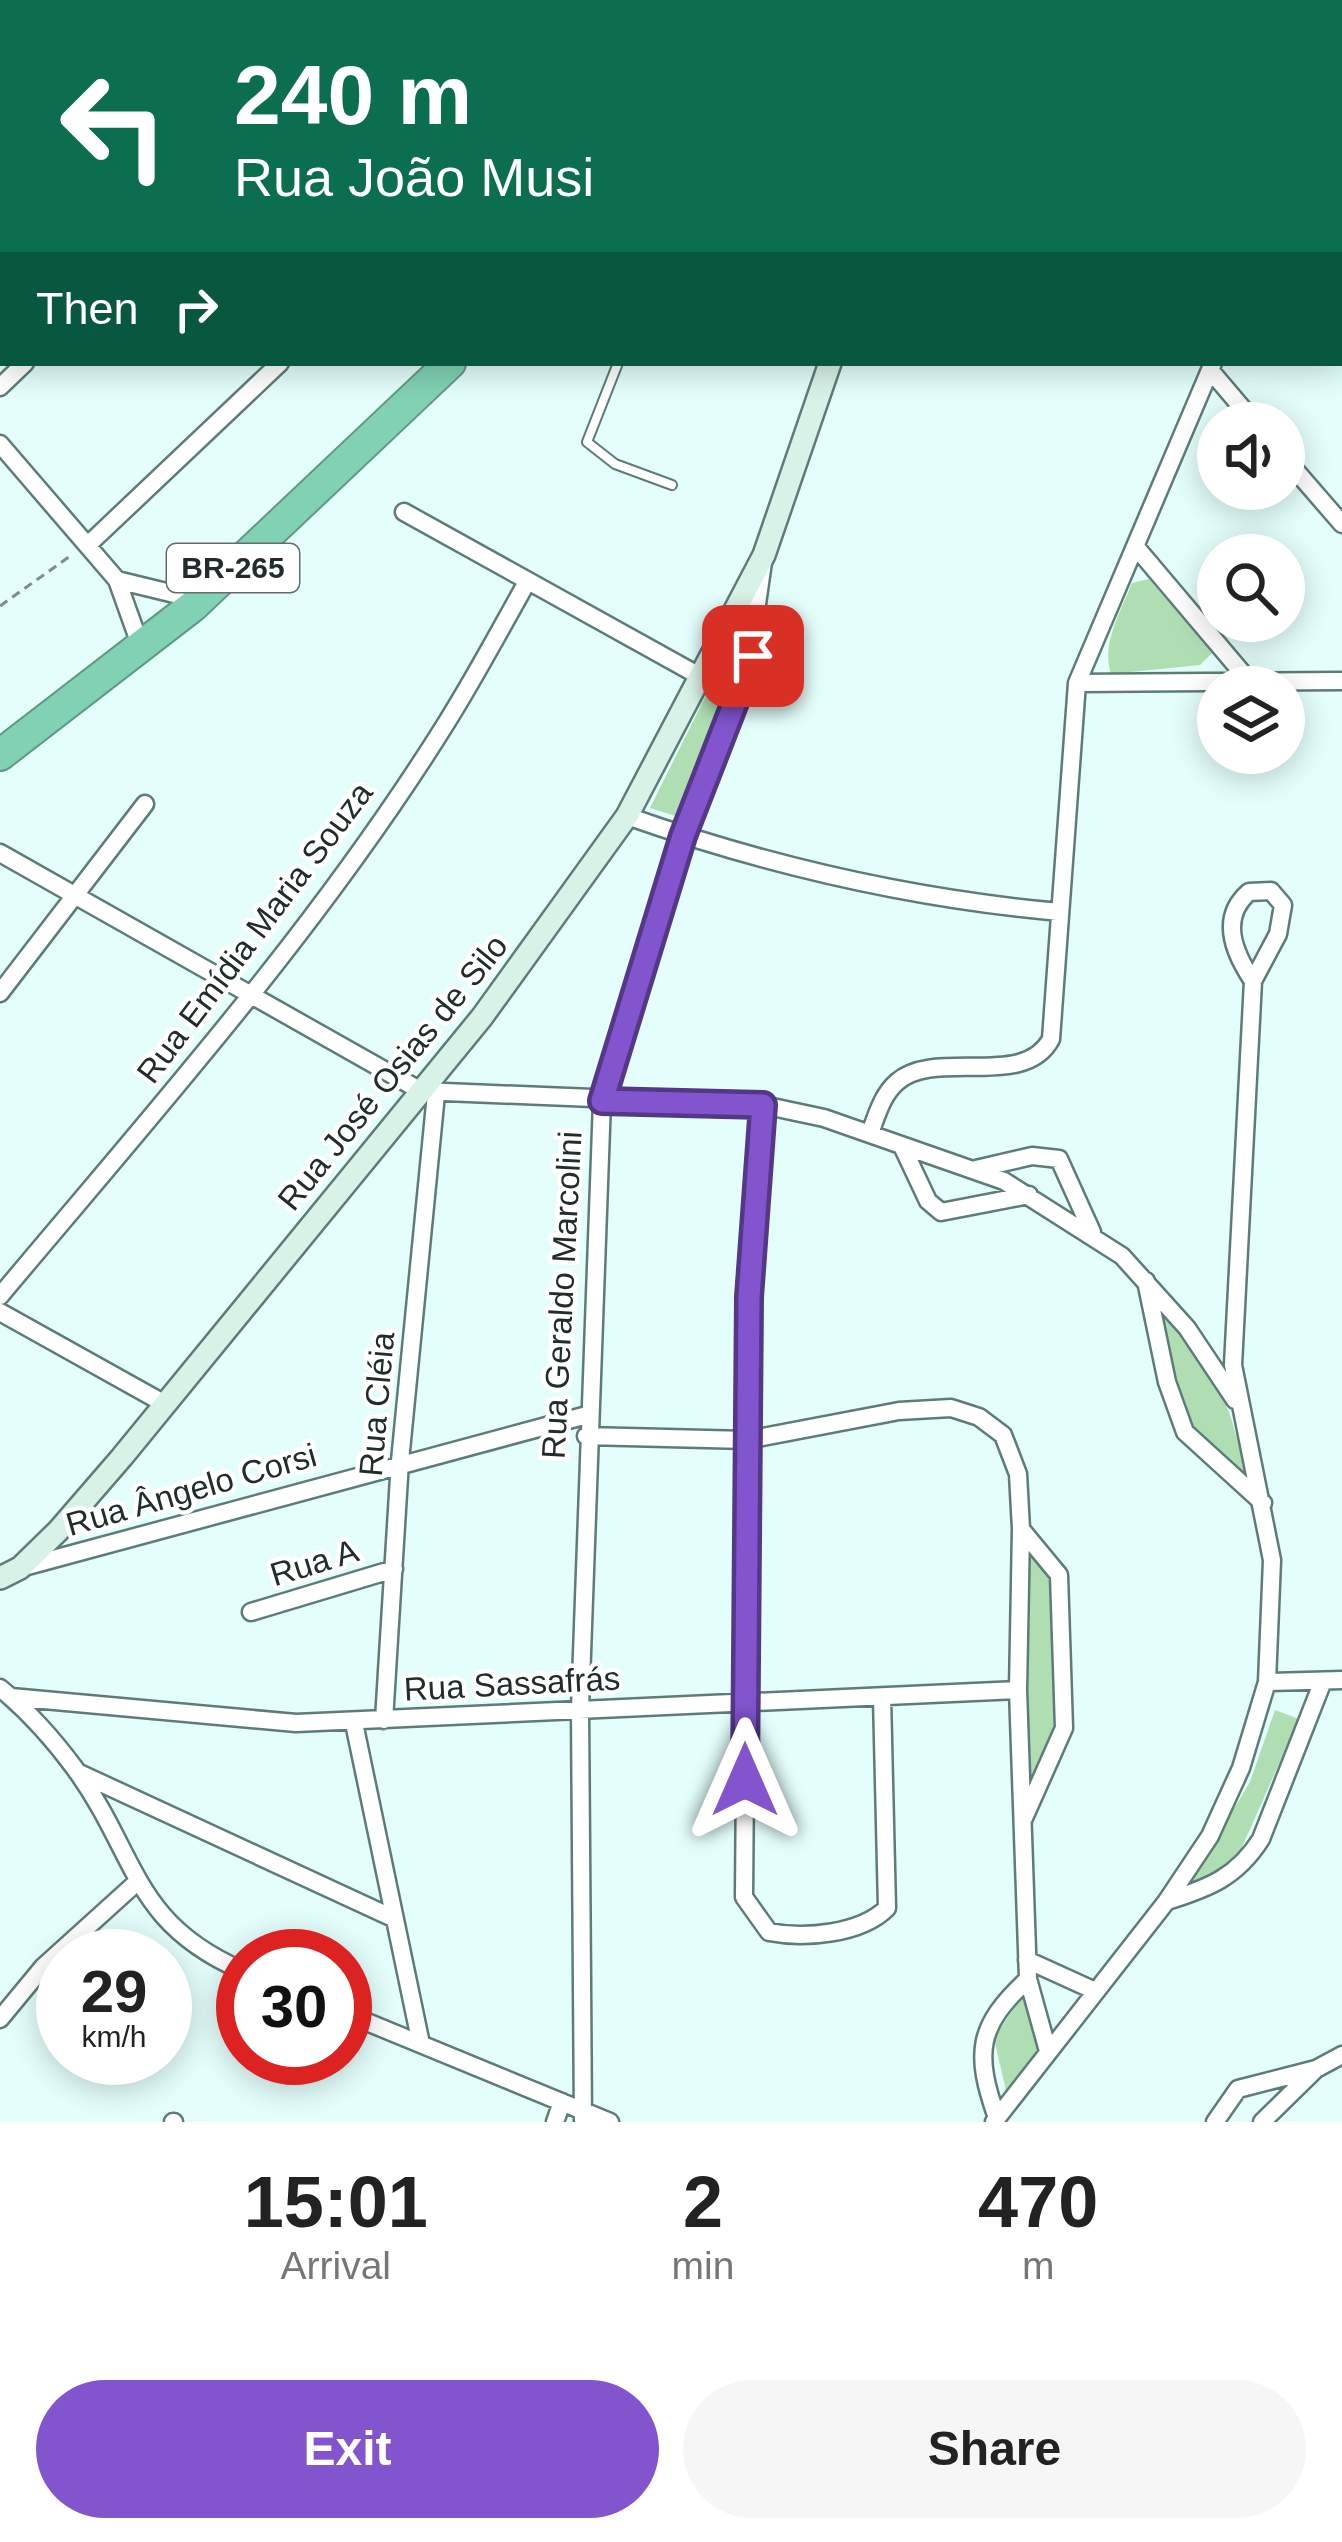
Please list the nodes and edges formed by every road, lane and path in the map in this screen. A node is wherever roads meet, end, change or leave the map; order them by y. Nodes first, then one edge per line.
1 (277, 366) edge
2 (447, 366) edge
3 (618, 366) edge
4 (829, 366) edge
5 (1212, 367) edge
6 (1239, 402) edge
7 (0, 444) edge
8 (1305, 481) edge
9 (672, 485) dead end
10 (404, 512) dead end
11 (1342, 524) edge
12 (90, 543) junction
13 (1135, 546) junction
14 (764, 555) junction
15 (117, 580) junction
16 (527, 582) junction
17 (200, 600) junction
18 (0, 606) edge
19 (142, 650) junction
20 (1236, 666) edge
21 (703, 678) junction
22 (1305, 681) edge
23 (1342, 681) edge
24 (1197, 682) edge
25 (1077, 683) junction
26 (0, 755) edge
27 (145, 804) dead end
28 (627, 816) junction
29 (683, 836) junction
30 (0, 853) edge
31 (76, 896) junction
32 (1060, 913) junction
33 (1253, 981) junction
34 (0, 993) edge
35 (250, 995) junction
36 (428, 1092) junction
37 (602, 1101) junction
38 (758, 1104) junction
39 (870, 1133) junction
40 (903, 1148) junction
41 (976, 1169) junction
42 (1029, 1195) junction
43 (1092, 1233) junction
44 (1145, 1280) junction
45 (0, 1297) edge
46 (0, 1312) edge
47 (1236, 1401) junction
48 (164, 1404) junction
49 (587, 1414) junction
50 (586, 1436) junction
51 (747, 1439) junction
52 (400, 1461) junction
53 (1263, 1504) junction
54 (1022, 1529) junction
55 (394, 1569) junction
56 (10, 1573) edge
57 (251, 1612) dead end
58 (1332, 1681) edge
59 (1267, 1682) junction
60 (1018, 1690) junction
61 (5, 1693) edge
62 (882, 1697) junction
63 (745, 1703) junction
64 (580, 1709) junction
65 (384, 1720) junction
66 (354, 1723) junction
67 (77, 1772) junction
68 (1024, 1819) junction
69 (136, 1882) junction
70 (1166, 1901) junction
71 (395, 1919) junction
72 (216, 1956) edge
73 (1028, 1960) junction
74 (1028, 1979) junction
75 (1093, 1990) junction
76 (0, 2019) edge
77 (372, 2024) edge
78 (422, 2044) junction
79 (1048, 2050) junction
80 (1342, 2056) edge
81 (1316, 2069) junction
82 (562, 2102) junction
83 (582, 2117) edge
84 (996, 2120) edge
85 (555, 2122) edge
86 (610, 2122) edge
87 (1215, 2122) edge
88 (1262, 2122) edge

1 - 12 street
2 - 17 highway, BR-265
3 - 9 lane
4 - 14 street, Rua Geraldo Marcolini
5 - 6 street
5 - 13 street
7 - 12 street
8 - 11 street
10 - 16 street
12 - 15 street
12 - 18 path
13 - 20 street
13 - 25 street
14 - 21 street, Rua José Osias de Silo
14 - 29 street, Rua Geraldo Marcolini
15 - 17 street
15 - 19 street
16 - 21 street
16 - 35 street, Rua Emídia Maria Souza
17 - 19 highway, BR-265
19 - 26 highway, BR-265
21 - 28 street, Rua José Osias de Silo
22 - 23 street
24 - 25 street
25 - 32 street
27 - 31 street
28 - 29 street
28 - 36 street, Rua José Osias de Silo
29 - 32 street
29 - 37 street, Rua Geraldo Marcolini
30 - 31 street
31 - 34 street
31 - 35 street
32 - 39 street
33 - 33 street
33 - 47 street
35 - 36 street
35 - 45 street, Rua Emídia Maria Souza
36 - 37 street
36 - 48 street, Rua José Osias de Silo
36 - 52 street, Rua Cléia
37 - 38 street
37 - 49 street, Rua Geraldo Marcolini
38 - 39 street
38 - 51 street
39 - 40 street
40 - 41 street
40 - 42 street
41 - 42 street
41 - 43 street
42 - 43 street
43 - 44 street
44 - 47 street
44 - 53 street
46 - 48 street
47 - 53 street
48 - 56 street, Rua José Osias de Silo
49 - 50 street, Rua Geraldo Marcolini
49 - 52 street, Rua Ângelo Corsi
50 - 51 street
50 - 64 street, Rua Geraldo Marcolini
51 - 54 street
51 - 63 street
52 - 55 street, Rua Cléia
52 - 56 street, Rua Ângelo Corsi
53 - 59 street
54 - 60 street
54 - 68 street
55 - 57 street, Rua A
55 - 65 street, Rua Cléia
58 - 59 street
58 - 70 street
59 - 70 street
60 - 62 street, Rua Sassafrás
60 - 68 street
61 - 66 street, Rua Sassafrás
61 - 67 street
62 - 63 street, Rua Sassafrás
62 - 63 street
63 - 64 street, Rua Sassafrás
64 - 65 street, Rua Sassafrás
64 - 83 street, Rua Geraldo Marcolini
65 - 66 street, Rua Sassafrás
66 - 71 street
67 - 69 street
67 - 71 street
68 - 73 street
69 - 72 street
69 - 76 street
70 - 75 street
71 - 78 street
73 - 74 street
73 - 75 street
74 - 79 street
74 - 84 street
75 - 79 street
77 - 78 street
78 - 82 street
79 - 84 street
80 - 81 street
81 - 87 street
81 - 88 street
82 - 83 street
82 - 85 street
83 - 86 street

